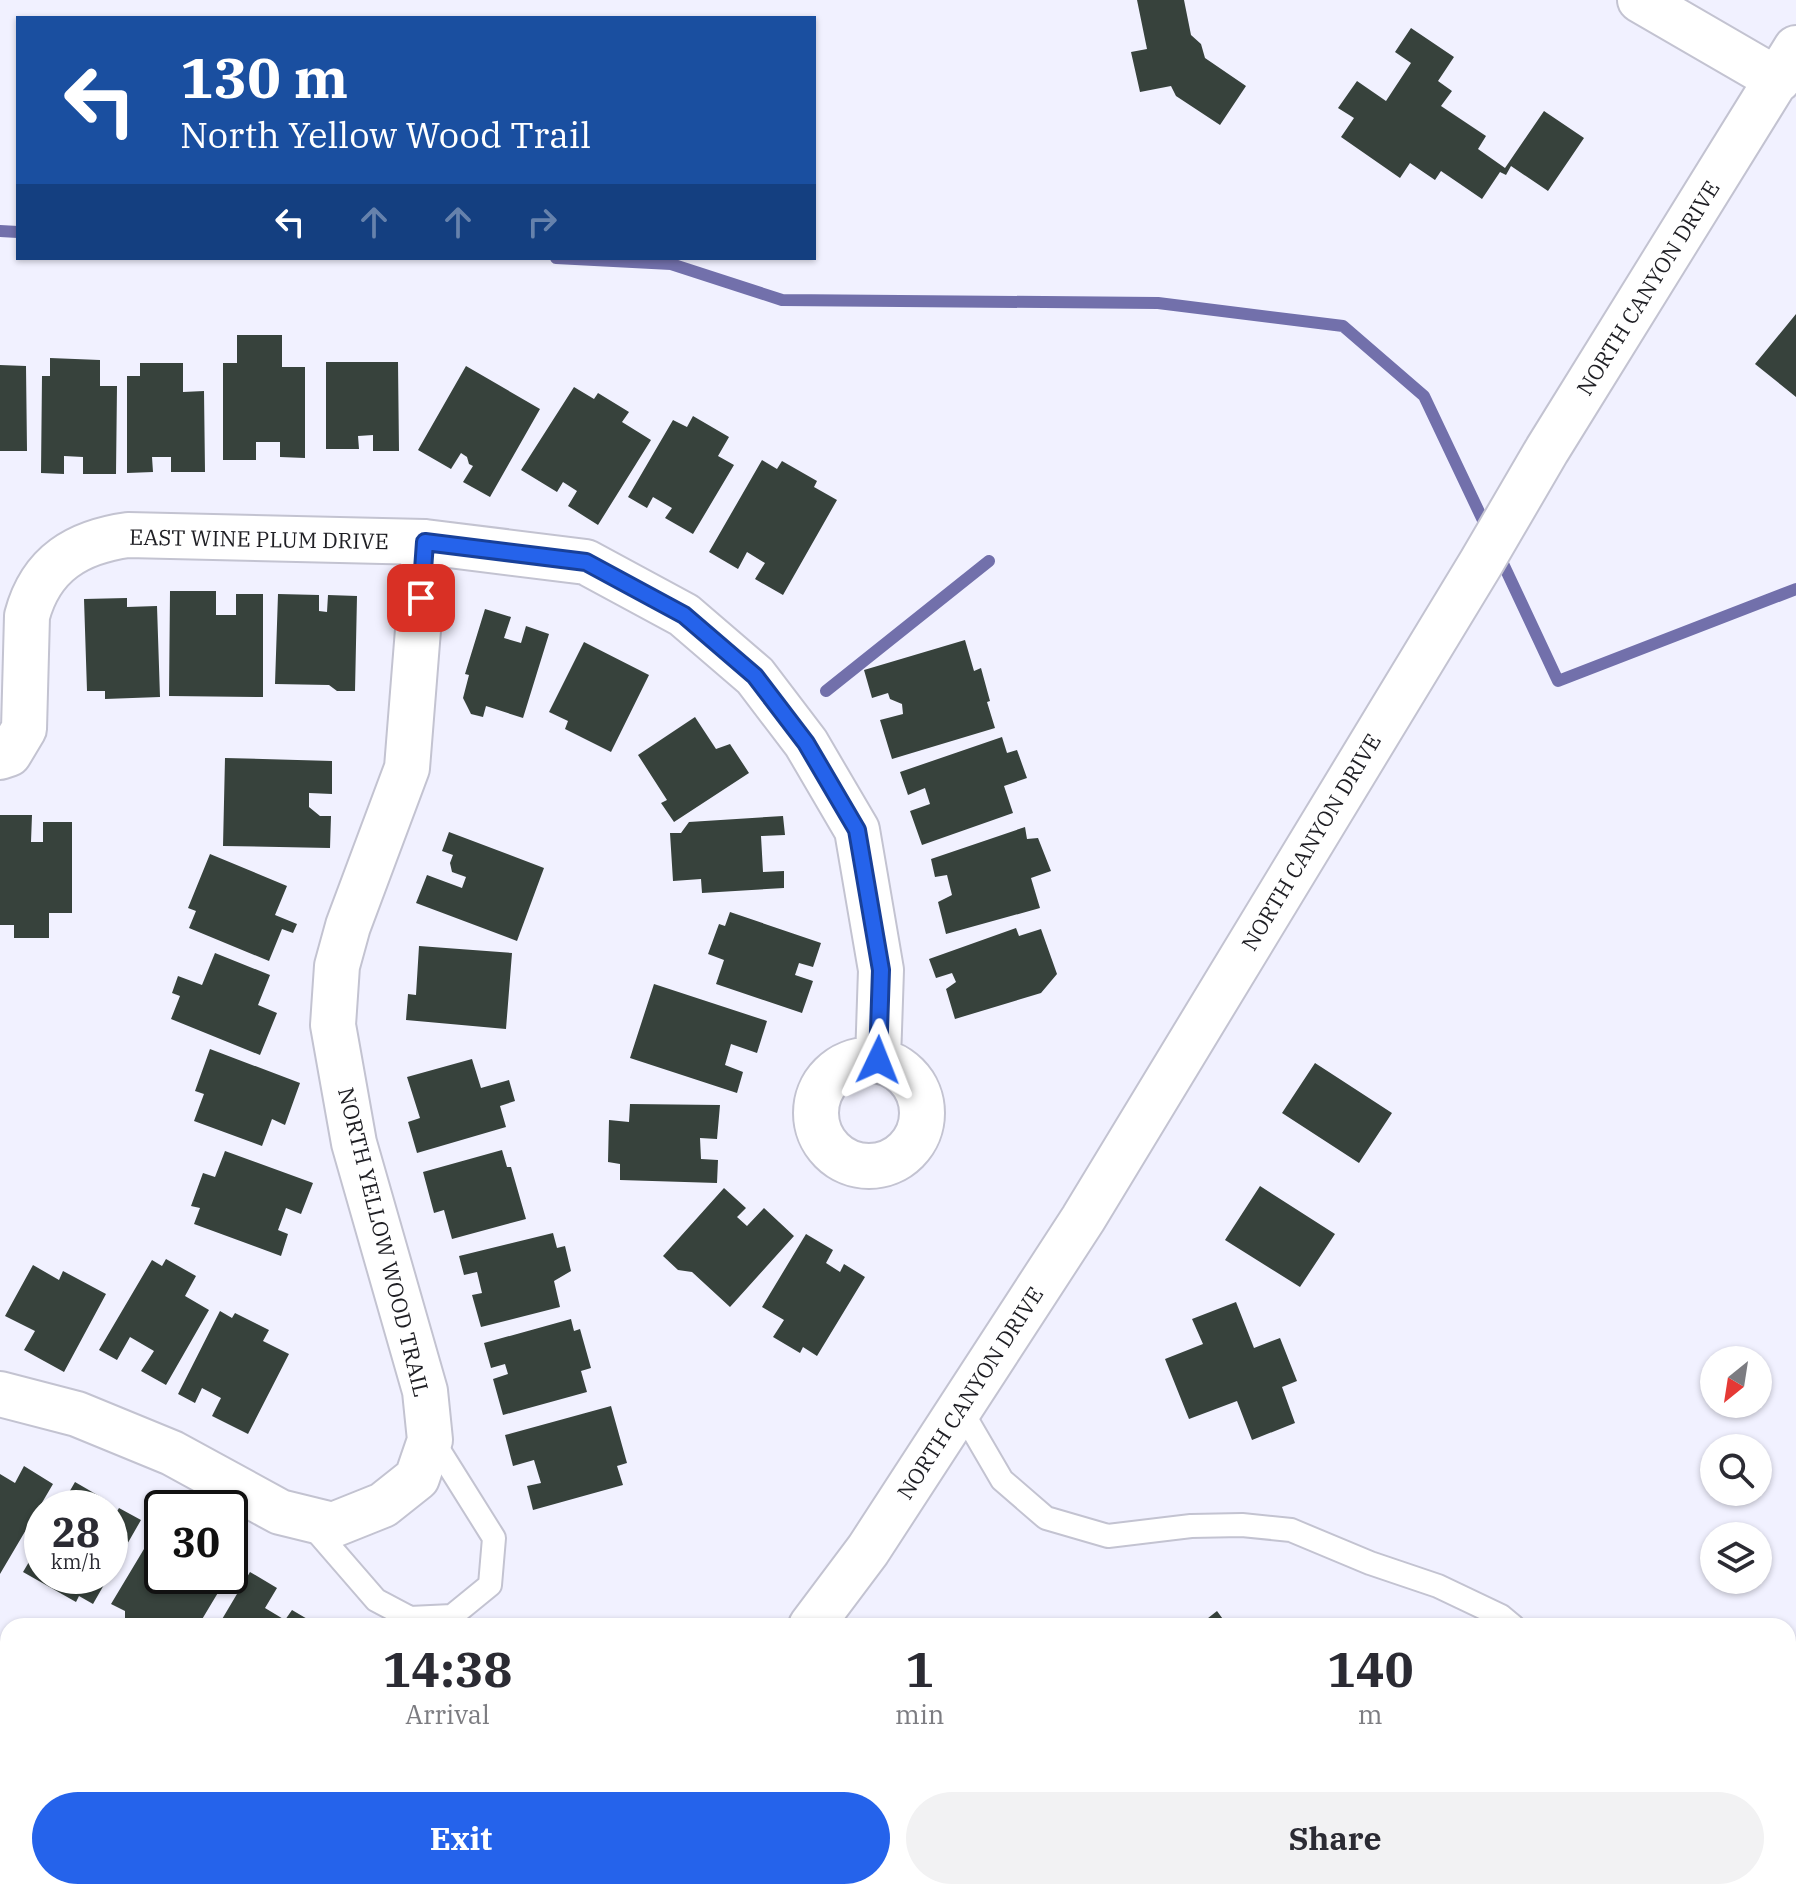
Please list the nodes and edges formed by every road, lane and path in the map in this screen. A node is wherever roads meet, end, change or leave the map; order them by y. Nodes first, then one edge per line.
1 (1640, 0) edge
2 (1787, 64) edge
3 (425, 542) junction
4 (0, 757) edge
5 (878, 1060) dead end
6 (0, 1394) edge
7 (960, 1408) junction
8 (430, 1436) junction
9 (305, 1518) junction
10 (817, 1618) edge
11 (1503, 1618) edge

1 - 2 street
2 - 7 street, NORTH CANYON DRIVE
3 - 4 street, EAST WINE PLUM DRIVE
3 - 5 street, EAST WINE PLUM DRIVE
3 - 8 street, NORTH YELLOW WOOD TRAIL
6 - 9 street, NORTH YELLOW WOOD TRAIL
7 - 10 street, NORTH CANYON DRIVE
7 - 11 lane
8 - 9 street, NORTH YELLOW WOOD TRAIL
8 - 9 lane

